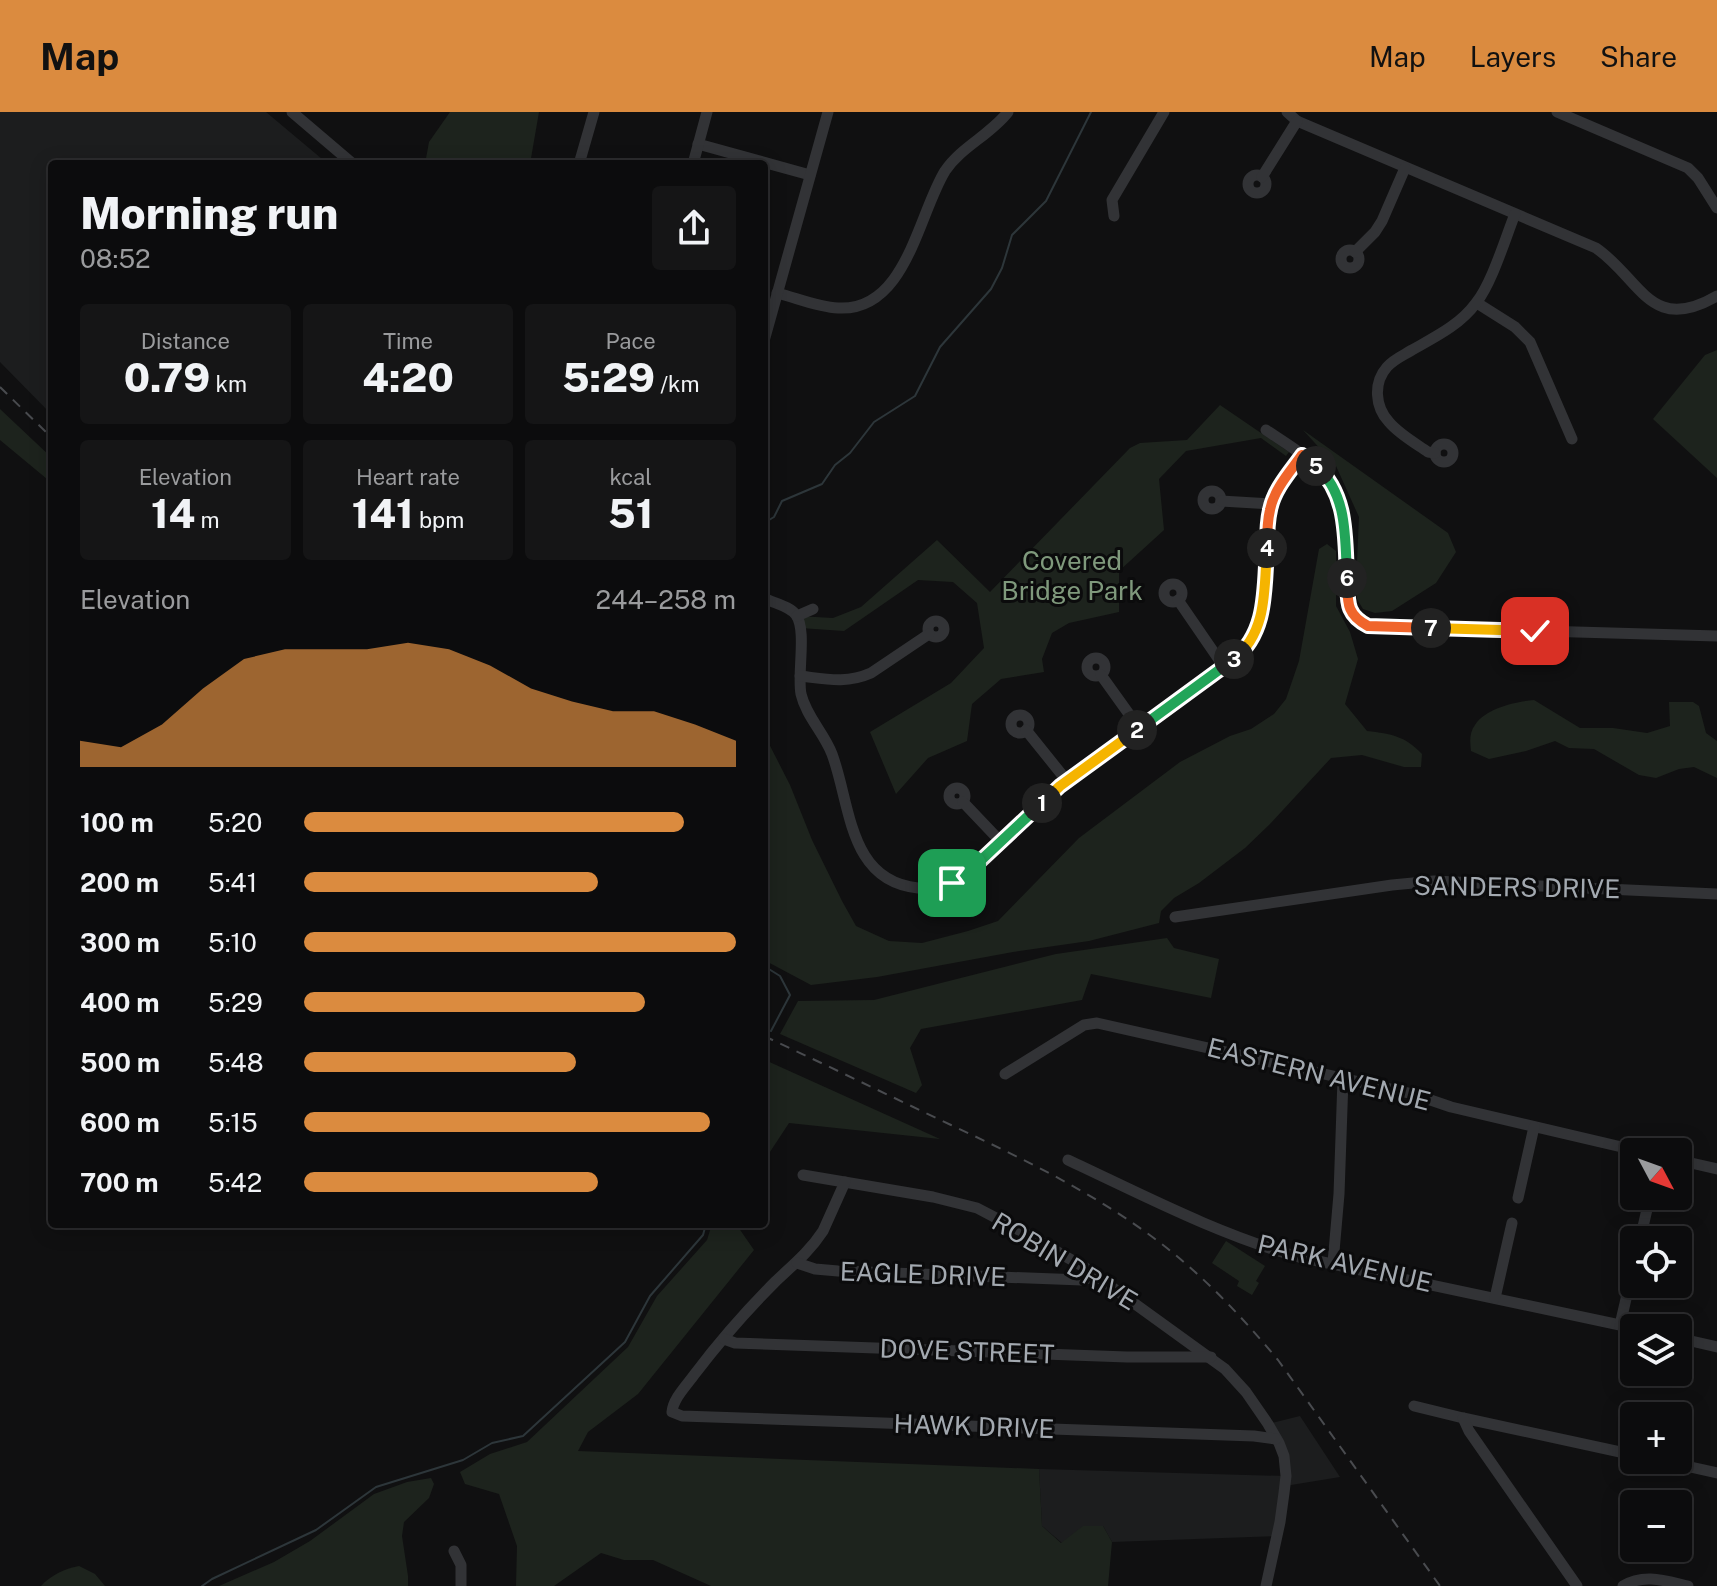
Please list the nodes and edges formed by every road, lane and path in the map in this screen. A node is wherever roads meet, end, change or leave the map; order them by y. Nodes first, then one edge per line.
1 (292, 112) edge
2 (594, 112) edge
3 (707, 112) edge
4 (828, 112) edge
5 (1008, 112) edge
6 (1164, 112) edge
7 (1287, 112) edge
8 (1557, 112) edge
9 (1297, 121) junction
10 (698, 144) junction
11 (348, 160) edge
12 (580, 160) edge
13 (694, 160) edge
14 (756, 160) edge
15 (768, 163) edge
16 (1405, 168) junction
17 (810, 175) junction
18 (1262, 177) dead end
19 (1717, 208) edge
20 (1515, 214) junction
21 (1114, 216) dead end
22 (1355, 252) dead end
23 (777, 293) junction
24 (1717, 296) edge
25 (1477, 303) junction
26 (768, 326) edge
27 (1266, 430) dead end
28 (1572, 439) dead end
29 (1435, 453) dead end
30 (1302, 455) junction
31 (1221, 501) dead end
32 (1272, 504) junction
33 (768, 600) edge
34 (1178, 600) dead end
35 (813, 609) dead end
36 (797, 616) junction
37 (929, 634) dead end
38 (1717, 636) edge
39 (1224, 667) junction
40 (1101, 675) dead end
41 (800, 676) junction
42 (1139, 728) junction
43 (1026, 730) dead end
44 (1067, 781) junction
45 (963, 802) dead end
46 (1001, 842) junction
47 (1717, 894) edge
48 (1175, 917) dead end
49 (1005, 1074) dead end
50 (1343, 1079) junction
51 (1534, 1127) junction
52 (1620, 1147) edge
53 (1068, 1160) dead end
54 (1692, 1163) edge
55 (1717, 1169) edge
56 (803, 1175) dead end
57 (845, 1182) junction
58 (1518, 1198) dead end
59 (1512, 1223) dead end
60 (797, 1263) junction
61 (1333, 1263) junction
62 (1097, 1276) junction
63 (1495, 1298) junction
64 (1620, 1325) edge
65 (724, 1339) junction
66 (1692, 1341) edge
67 (1717, 1347) edge
68 (1211, 1357) junction
69 (1414, 1406) dead end
70 (1463, 1418) junction
71 (1276, 1439) junction
72 (1620, 1452) edge
73 (1692, 1467) edge
74 (1717, 1473) edge
75 (454, 1551) dead end
76 (461, 1586) edge
77 (1266, 1586) edge
78 (1577, 1586) edge
79 (1623, 1586) edge
80 (1688, 1586) edge

1 - 11 street
2 - 12 street
3 - 10 street
4 - 17 street
5 - 23 street
6 - 21 street
7 - 9 street
8 - 19 street
9 - 16 street
9 - 18 street
10 - 13 street
10 - 14 street
15 - 17 street
16 - 20 street
16 - 22 street
17 - 23 street
20 - 24 street
20 - 25 street
23 - 26 street
25 - 28 street
25 - 29 street
27 - 30 street
30 - 32 street
30 - 38 street
31 - 32 street
32 - 39 street
33 - 36 street
34 - 39 street
35 - 36 street
36 - 41 street
37 - 41 street
39 - 42 street
40 - 42 street
41 - 46 street
42 - 44 street
43 - 44 street
44 - 46 street
45 - 46 street
47 - 48 street, SANDERS DRIVE
49 - 50 street, EASTERN AVENUE
50 - 51 street, EASTERN AVENUE
50 - 61 street
51 - 52 street, EASTERN AVENUE
51 - 58 street
53 - 61 street, PARK AVENUE
54 - 55 street
56 - 57 street, ROBIN DRIVE
57 - 60 street
57 - 62 street, ROBIN DRIVE
59 - 63 street
60 - 62 street, EAGLE DRIVE
60 - 65 street
61 - 63 street, PARK AVENUE
62 - 68 street, ROBIN DRIVE
63 - 64 street, PARK AVENUE
65 - 68 street, DOVE STREET
65 - 71 street, HAWK DRIVE
66 - 67 street
68 - 71 street, ROBIN DRIVE
69 - 70 street
70 - 72 street
70 - 78 street
71 - 77 street, ROBIN DRIVE
73 - 74 street
75 - 76 street
79 - 80 street

